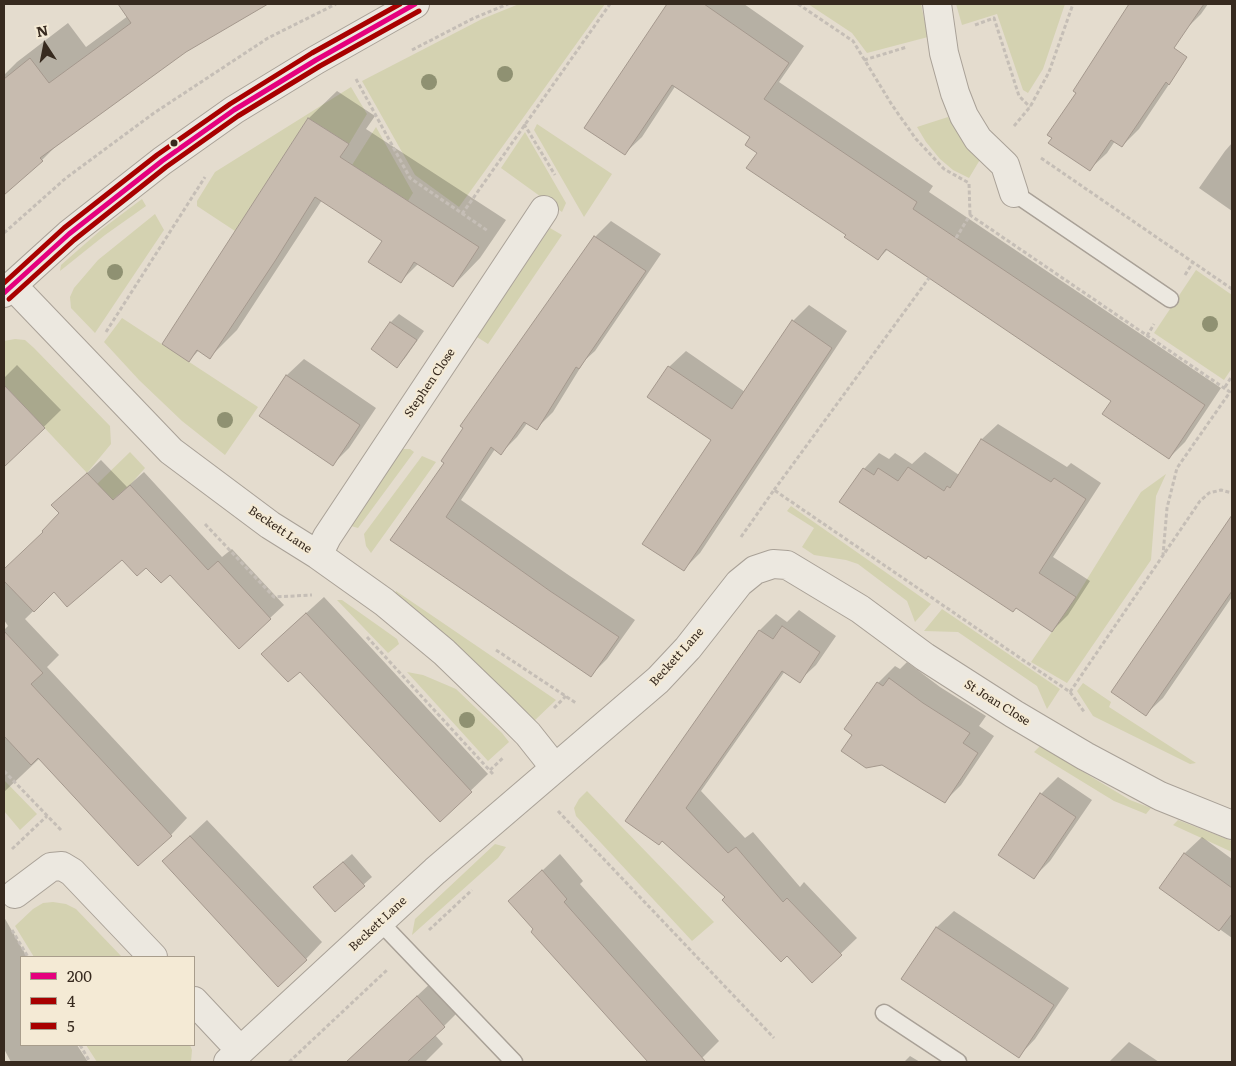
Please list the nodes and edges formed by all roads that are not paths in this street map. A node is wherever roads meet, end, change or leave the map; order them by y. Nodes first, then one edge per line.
1 (415, 4) edge
2 (937, 4) edge
3 (1014, 193) joint
4 (544, 210) dead end
5 (8, 289) edge
6 (1170, 299) dead end
7 (318, 555) junction
8 (773, 564) joint
9 (554, 768) junction
10 (1232, 825) edge
11 (15, 894) dead end
12 (380, 922) junction
13 (152, 956) edge
14 (195, 1002) edge
15 (884, 1013) dead end
16 (234, 1056) edge
17 (514, 1062) edge
18 (958, 1062) edge

1 - 5 street
2 - 3 street
3 - 6 lane
4 - 7 street, Stephen Close
5 - 7 street, Beckett Lane
7 - 9 street, Beckett Lane
8 - 9 street, Beckett Lane
8 - 10 street, St Joan Close
9 - 12 street, Beckett Lane
11 - 13 street
12 - 16 street, Beckett Lane
12 - 17 lane
14 - 16 street
15 - 18 lane

